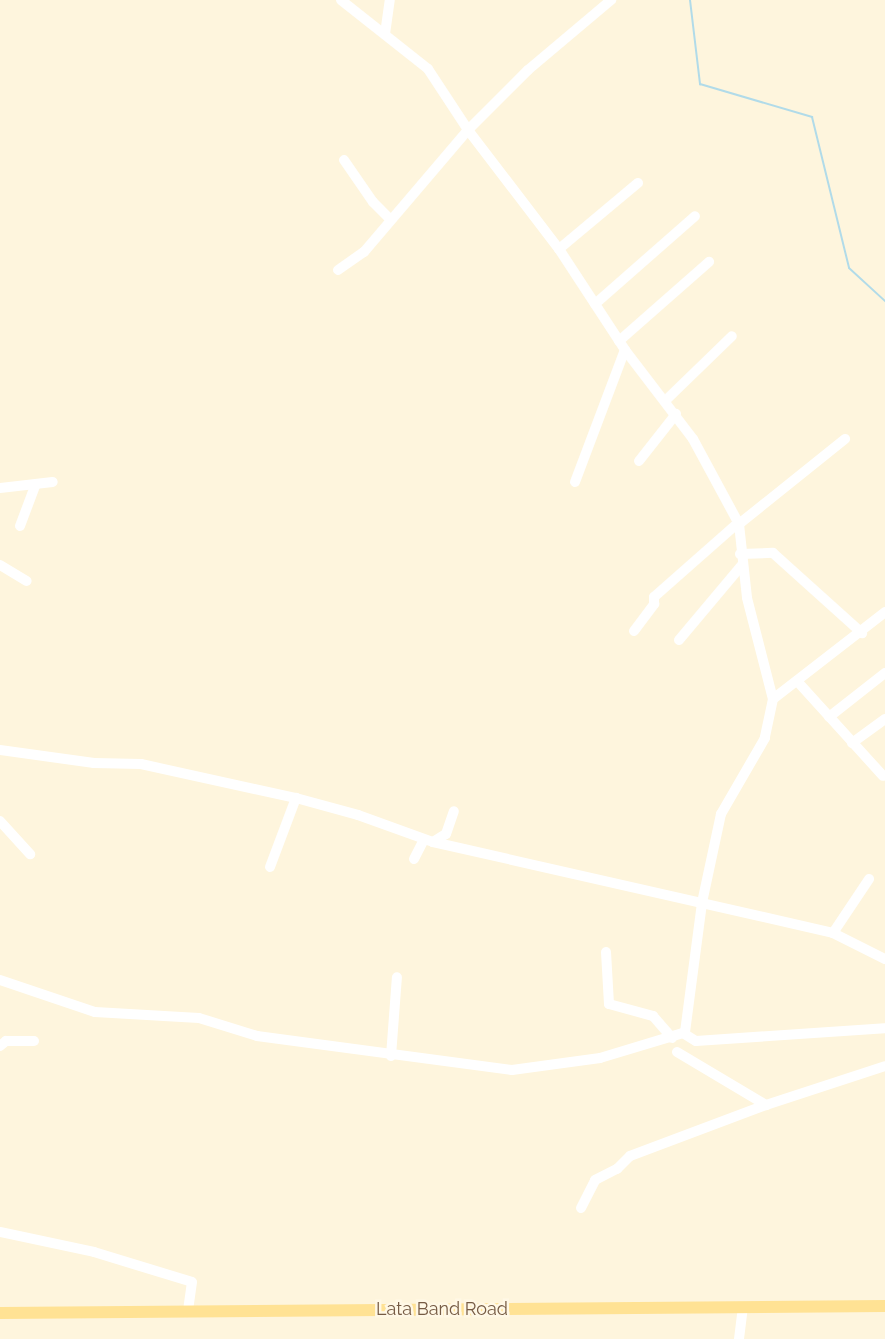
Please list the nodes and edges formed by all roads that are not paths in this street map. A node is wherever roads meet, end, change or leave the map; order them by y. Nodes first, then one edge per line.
1 (341, 0) edge
2 (390, 0) edge
3 (611, 0) edge
4 (385, 34) junction
5 (468, 130) junction
6 (344, 160) dead end
7 (638, 183) dead end
8 (695, 216) dead end
9 (391, 220) junction
10 (559, 249) junction
11 (709, 262) dead end
12 (338, 270) dead end
13 (595, 304) junction
14 (732, 336) dead end
15 (622, 346) junction
16 (665, 401) junction
17 (676, 414) junction
18 (845, 439) dead end
19 (639, 462) dead end
20 (53, 482) dead end
21 (575, 482) dead end
22 (35, 486) junction
23 (0, 488) edge
24 (739, 523) junction
25 (20, 526) dead end
26 (740, 554) junction
27 (742, 565) junction
28 (0, 566) edge
29 (27, 581) dead end
30 (885, 612) edge
31 (634, 631) dead end
32 (862, 633) junction
33 (679, 640) dead end
34 (885, 673) edge
35 (797, 681) junction
36 (773, 699) junction
37 (829, 718) junction
38 (885, 718) edge
39 (852, 743) junction
40 (0, 750) edge
41 (883, 776) dead end
42 (296, 798) junction
43 (454, 811) dead end
44 (0, 821) edge
45 (429, 841) junction
46 (30, 854) dead end
47 (414, 859) dead end
48 (270, 867) dead end
49 (869, 879) dead end
50 (702, 903) junction
51 (833, 933) junction
52 (606, 952) dead end
53 (885, 959) edge
54 (397, 977) dead end
55 (0, 980) edge
56 (885, 1028) edge
57 (685, 1033) junction
58 (672, 1038) junction
59 (34, 1041) dead end
60 (0, 1046) edge
61 (677, 1052) dead end
62 (391, 1056) junction
63 (885, 1066) edge
64 (766, 1105) junction
65 (581, 1208) dead end
66 (0, 1232) edge
67 (885, 1306) edge
68 (743, 1307) junction
69 (188, 1310) junction
70 (0, 1313) edge
71 (739, 1339) edge

1 - 4 street
2 - 4 street
3 - 5 street
4 - 5 street
5 - 9 street
5 - 10 street
6 - 9 street
7 - 10 street
8 - 13 street
9 - 12 street
10 - 13 street
11 - 15 street
13 - 15 street
14 - 16 street
15 - 16 street
15 - 21 street
16 - 17 street
17 - 19 street
17 - 24 street
18 - 24 street
20 - 22 street
22 - 23 street
22 - 25 street
24 - 26 street
24 - 31 street
26 - 27 street
26 - 32 street
27 - 33 street
27 - 36 street
28 - 29 street
30 - 32 street
32 - 35 street
34 - 37 street
35 - 36 street
35 - 37 street
36 - 50 street
37 - 39 street
38 - 39 street
39 - 41 street
40 - 42 street
42 - 45 street
42 - 48 street
43 - 45 street
44 - 46 street
45 - 47 street
45 - 50 street
49 - 51 street
50 - 51 street
50 - 57 street
51 - 53 street
52 - 58 street
54 - 62 street
55 - 62 street
56 - 57 street
57 - 58 street
58 - 62 street
59 - 60 street
61 - 64 street
63 - 64 street
64 - 65 street
66 - 69 street
67 - 68 main road, Lata Band Road
68 - 69 main road, Lata Band Road
68 - 71 street
69 - 70 main road, Lata Band Road

